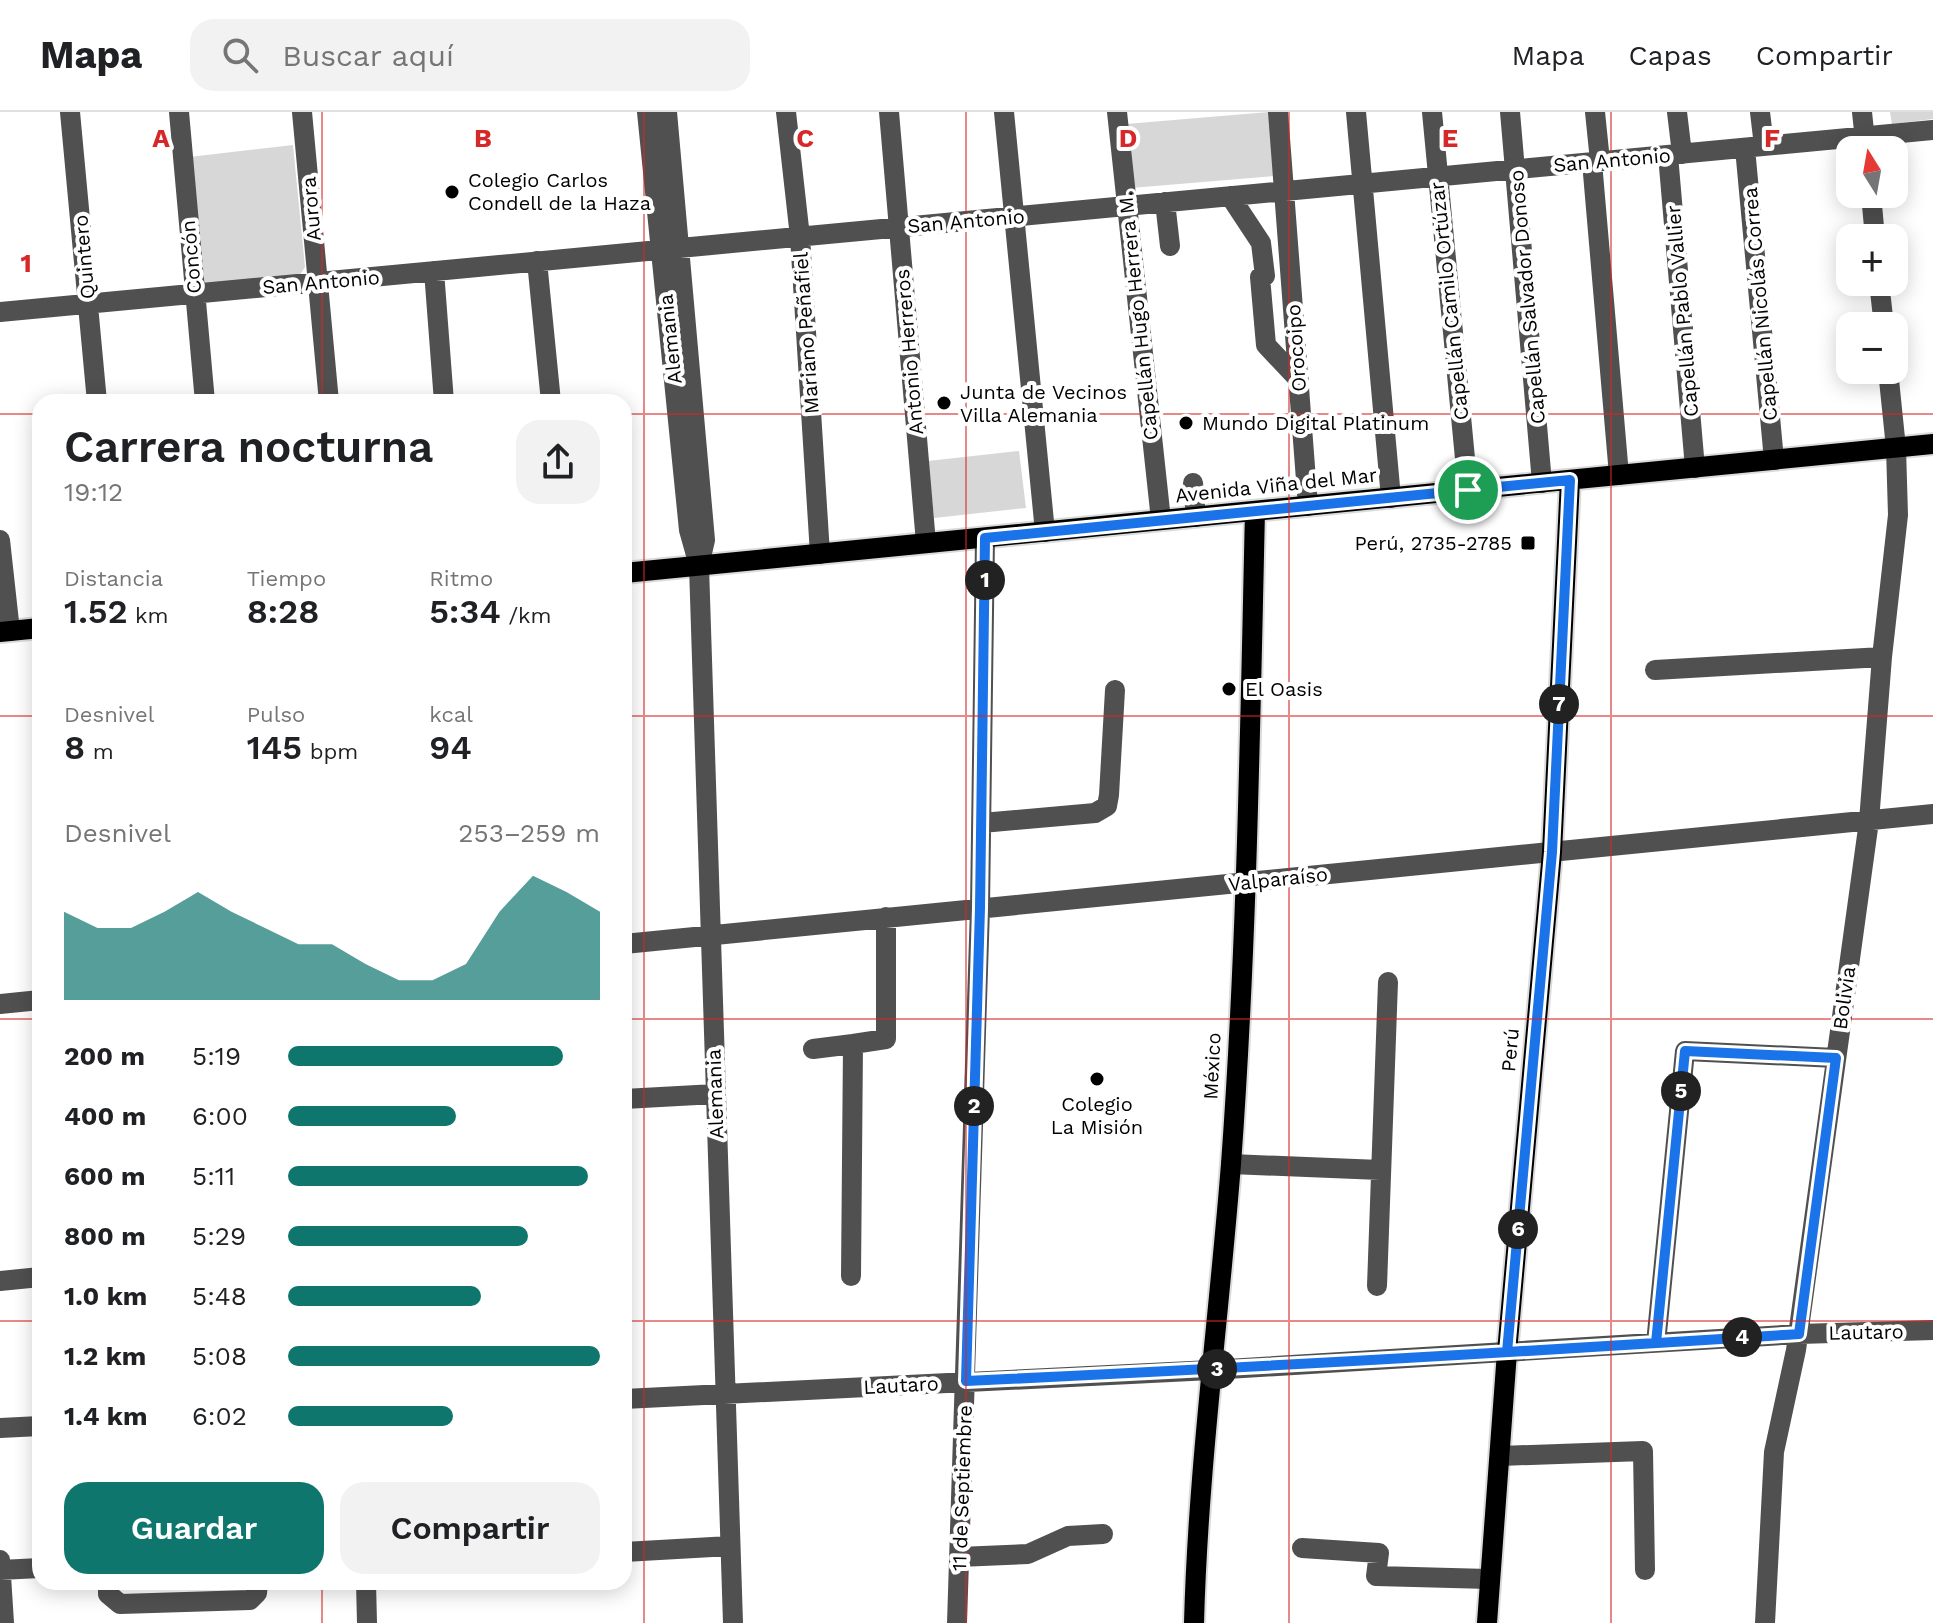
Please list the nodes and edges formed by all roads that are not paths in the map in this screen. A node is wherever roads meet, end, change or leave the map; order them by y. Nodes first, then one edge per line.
1 (70, 112) edge
2 (179, 112) edge
3 (302, 112) edge
4 (647, 112) edge
5 (667, 112) edge
6 (786, 112) edge
7 (889, 112) edge
8 (1004, 112) edge
9 (1117, 112) edge
10 (1278, 112) edge
11 (1356, 112) edge
12 (1432, 112) edge
13 (1510, 112) edge
14 (1595, 112) edge
15 (1677, 112) edge
16 (1760, 112) edge
17 (1862, 112) edge
18 (1933, 130) edge
19 (1865, 136) edge
20 (1902, 136) edge
21 (1836, 144) edge
22 (1754, 147) junction
23 (1675, 154) junction
24 (1596, 162) junction
25 (1516, 169) junction
26 (1437, 177) junction
27 (1363, 184) junction
28 (1285, 191) junction
29 (1230, 196) junction
30 (1165, 202) junction
31 (1126, 206) junction
32 (1014, 217) junction
33 (899, 227) junction
34 (800, 237) junction
35 (1170, 246) dead end
36 (671, 249) junction
37 (537, 261) junction
38 (434, 271) junction
39 (318, 282) junction
40 (194, 294) junction
41 (88, 304) junction
42 (0, 312) edge
43 (1299, 380) junction
44 (1889, 384) edge
45 (96, 394) edge
46 (204, 394) edge
47 (328, 394) edge
48 (443, 394) edge
49 (550, 394) edge
50 (1933, 444) edge
51 (1896, 448) junction
52 (1774, 460) junction
53 (1695, 468) junction
54 (1619, 475) junction
55 (1570, 480) junction
56 (1193, 483) dead end
57 (1542, 483) junction
58 (1468, 490) junction
59 (1391, 498) junction
60 (1308, 506) junction
61 (1255, 511) junction
62 (1196, 517) junction
63 (1161, 520) junction
64 (1045, 532) junction
65 (985, 538) junction
66 (0, 540) edge
67 (926, 543) junction
68 (820, 554) junction
69 (699, 566) junction
70 (632, 572) edge
71 (32, 629) edge
72 (5, 632) edge
73 (1882, 657) junction
74 (1655, 670) dead end
75 (1115, 690) dead end
76 (1933, 814) edge
77 (1869, 821) junction
78 (982, 823) junction
79 (1552, 852) junction
80 (1246, 882) junction
81 (980, 908) junction
82 (886, 917) junction
83 (710, 934) junction
84 (632, 943) edge
85 (1388, 982) dead end
86 (32, 1001) edge
87 (0, 1004) edge
88 (853, 1044) junction
89 (813, 1049) dead end
90 (1836, 1058) junction
91 (715, 1094) junction
92 (632, 1099) edge
93 (1231, 1164) junction
94 (1380, 1170) junction
95 (851, 1276) dead end
96 (32, 1278) edge
97 (0, 1281) edge
98 (1377, 1286) dead end
99 (1933, 1330) edge
100 (1799, 1334) junction
101 (1656, 1343) junction
102 (1507, 1352) junction
103 (1211, 1370) junction
104 (966, 1381) junction
105 (727, 1394) junction
106 (632, 1399) edge
107 (32, 1426) edge
108 (0, 1428) edge
109 (1500, 1456) junction
110 (1103, 1534) dead end
111 (730, 1546) junction
112 (1302, 1548) dead end
113 (632, 1552) edge
114 (959, 1557) junction
115 (0, 1560) edge
116 (32, 1568) edge
117 (0, 1570) edge
118 (1645, 1570) dead end
119 (1489, 1579) junction
120 (108, 1590) edge
121 (257, 1590) edge
122 (366, 1590) edge
123 (4, 1623) edge
124 (367, 1623) edge
125 (733, 1623) edge
126 (957, 1623) edge
127 (1194, 1623) edge
128 (1487, 1623) edge
129 (1765, 1623) edge

1 - 41 street, Quintero
2 - 40 street, Concón
3 - 39 street, Aurora
4 - 36 street, Alemania
5 - 36 street, Alemania
6 - 34 street, Mariano Peñafiel
7 - 33 street, Antonio Herreros
8 - 32 street
9 - 31 street, Capellán Hugo Herrera M.
10 - 28 street, Orocoipo
11 - 27 street
12 - 26 street, Capellán Camilo Ortúzar
13 - 25 street, Capellán Salvador Donoso
14 - 24 street
15 - 23 street, Capellán Pablo Vallier
16 - 22 street, Capellán Nicolás Correa
17 - 19 street
18 - 20 street, San Antonio
21 - 22 street, San Antonio
22 - 23 street, San Antonio
22 - 52 street, Capellán Nicolás Correa
23 - 24 street, San Antonio
23 - 53 street, Capellán Pablo Vallier
24 - 25 street, San Antonio
24 - 54 street
25 - 26 street, San Antonio
25 - 57 street, Capellán Salvador Donoso
26 - 27 street, San Antonio
26 - 58 street, Capellán Camilo Ortúzar
27 - 28 street, San Antonio
27 - 59 street
28 - 29 street, San Antonio
28 - 43 street, Orocoipo
29 - 30 street, San Antonio
29 - 43 street
30 - 31 street, San Antonio
30 - 35 street
31 - 32 street, San Antonio
31 - 63 street, Capellán Hugo Herrera M.
32 - 33 street, San Antonio
32 - 64 street
33 - 34 street, San Antonio
33 - 67 street, Antonio Herreros
34 - 36 street, San Antonio
34 - 68 street, Mariano Peñafiel
36 - 37 street, San Antonio
36 - 69 street, Alemania
37 - 38 street, San Antonio
37 - 49 street
38 - 39 street, San Antonio
38 - 48 street
39 - 40 street, San Antonio
39 - 47 street, Aurora
40 - 41 street, San Antonio
40 - 46 street, Concón
41 - 42 street, San Antonio
41 - 45 street, Quintero
43 - 60 street, Orocoipo
44 - 51 street, Bolivia
50 - 51 main road, Avenida Viña del Mar
51 - 52 main road, Avenida Viña del Mar
51 - 73 street, Bolivia
52 - 53 main road, Avenida Viña del Mar
53 - 54 main road, Avenida Viña del Mar
54 - 55 main road, Avenida Viña del Mar
55 - 57 main road, Avenida Viña del Mar
55 - 79 main road, Perú
56 - 62 street
57 - 58 main road, Avenida Viña del Mar
58 - 59 main road, Avenida Viña del Mar
59 - 60 main road, Avenida Viña del Mar
60 - 61 main road, Avenida Viña del Mar
61 - 62 main road, Avenida Viña del Mar
61 - 80 main road, México
62 - 63 main road, Avenida Viña del Mar
63 - 64 main road, Avenida Viña del Mar
64 - 65 main road, Avenida Viña del Mar
65 - 67 main road, Avenida Viña del Mar
65 - 78 street, 11 de Septiembre
66 - 72 street
67 - 68 main road, Avenida Viña del Mar
68 - 69 main road, Avenida Viña del Mar
69 - 70 main road, Avenida Viña del Mar
69 - 83 street, Alemania
71 - 72 main road
73 - 74 street
73 - 77 street, Bolivia
75 - 78 street
76 - 77 street, Valparaíso
77 - 79 street, Valparaíso
77 - 90 street, Bolivia
78 - 81 street, 11 de Septiembre
79 - 80 street, Valparaíso
79 - 102 main road, Perú
80 - 81 street, Valparaíso
80 - 93 main road, México
81 - 82 street, Valparaíso
81 - 104 street, 11 de Septiembre
82 - 83 street, Valparaíso
82 - 88 street
83 - 84 street, Valparaíso
83 - 91 street, Alemania
85 - 94 street
86 - 87 street
88 - 89 street
88 - 95 street
90 - 100 street, Bolivia
90 - 101 street
91 - 92 street
91 - 105 street, Alemania
93 - 94 street
93 - 103 main road, México
94 - 98 street
96 - 97 street
99 - 100 street, Lautaro
100 - 101 street, Lautaro
100 - 129 street, Bolivia
101 - 102 street, Lautaro
102 - 103 street, Lautaro
102 - 109 main road, Perú
103 - 104 street, Lautaro
103 - 127 main road, México
104 - 105 street, Lautaro
104 - 114 street, 11 de Septiembre
105 - 106 street, Lautaro
105 - 111 street, Alemania
107 - 108 street
109 - 118 street
109 - 119 main road, Perú
110 - 114 street
111 - 113 street
111 - 125 street, Alemania
112 - 119 street
114 - 126 street, 11 de Septiembre
115 - 117 street
116 - 117 street
117 - 123 street
119 - 128 main road, Perú
120 - 121 street
122 - 124 street

